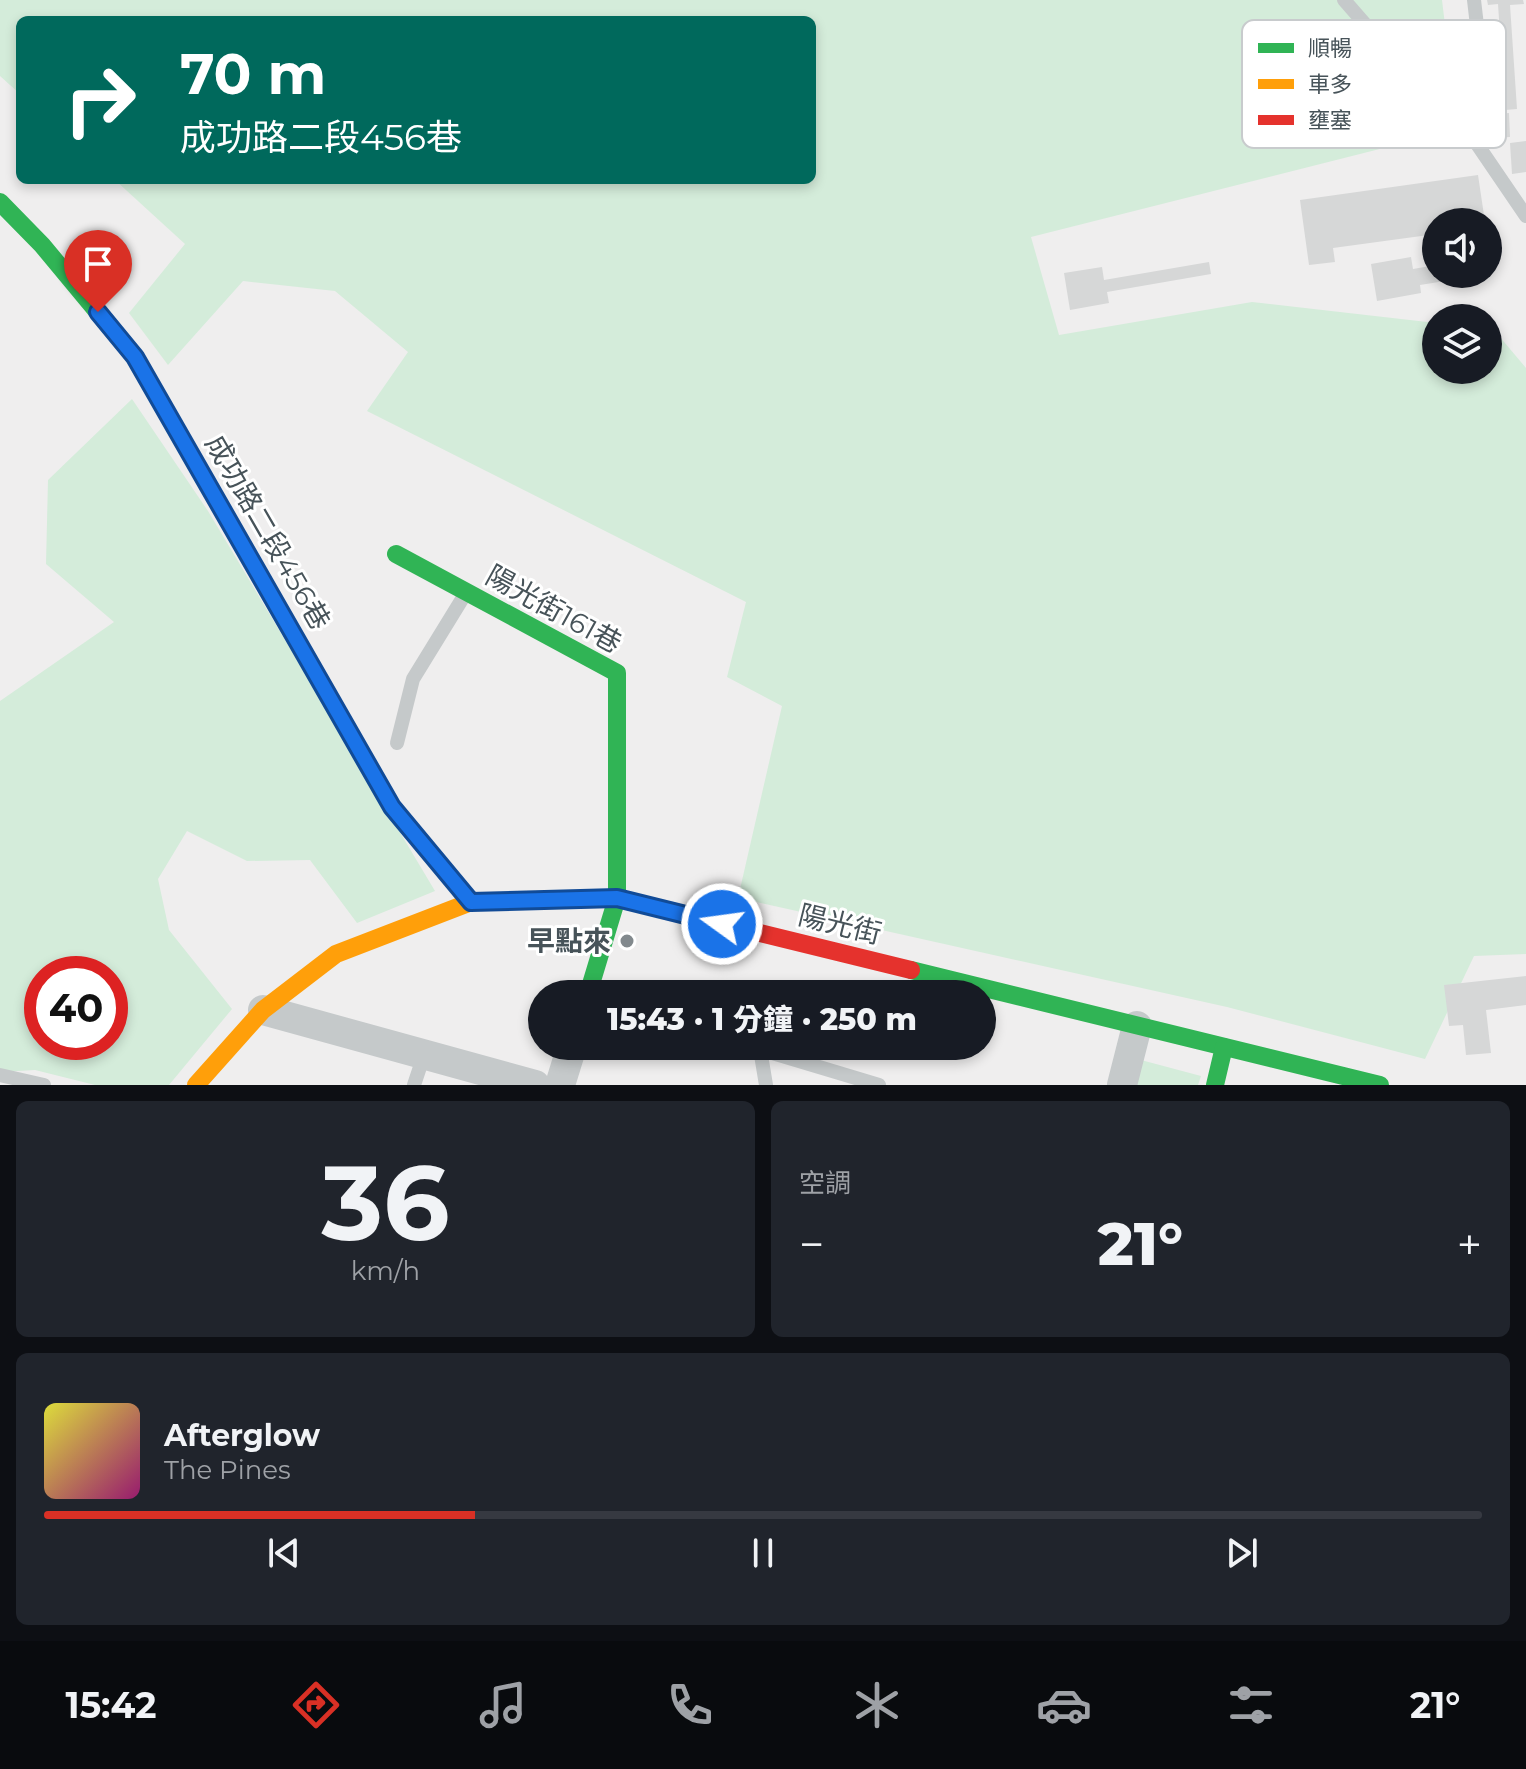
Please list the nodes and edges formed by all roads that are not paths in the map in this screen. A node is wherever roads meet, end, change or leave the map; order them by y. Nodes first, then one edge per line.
1 (1344, 0) edge
2 (1474, 0) edge
3 (1361, 20) edge
4 (1476, 20) edge
5 (1480, 148) edge
6 (0, 202) edge
7 (1526, 216) edge
8 (396, 554) dead end
9 (466, 592) junction
10 (397, 743) dead end
11 (617, 898) junction
12 (471, 902) junction
13 (592, 980) edge
14 (263, 1010) junction
15 (1137, 1026) junction
16 (1224, 1047) junction
17 (424, 1055) junction
18 (568, 1060) edge
19 (759, 1060) edge
20 (795, 1060) edge
21 (0, 1075) edge
22 (44, 1085) edge
23 (196, 1085) edge
24 (414, 1085) edge
25 (535, 1085) edge
26 (560, 1085) edge
27 (766, 1085) edge
28 (879, 1085) edge
29 (1122, 1085) edge
30 (1215, 1085) edge
31 (1380, 1085) edge

1 - 3 lane
2 - 4 lane
5 - 7 lane
6 - 12 street, 成功路二段456巷
8 - 9 street, 陽光街161巷
9 - 10 lane
9 - 11 street, 陽光街161巷
11 - 12 street, 陽光街
11 - 13 street
11 - 15 street, 陽光街
12 - 14 street, 陽光街
14 - 17 street
14 - 23 street, 陽光街
15 - 16 street, 陽光街
15 - 29 street
16 - 30 street
16 - 31 street, 陽光街
17 - 24 lane
17 - 25 street
18 - 26 street
19 - 27 lane
20 - 28 lane
21 - 22 lane

